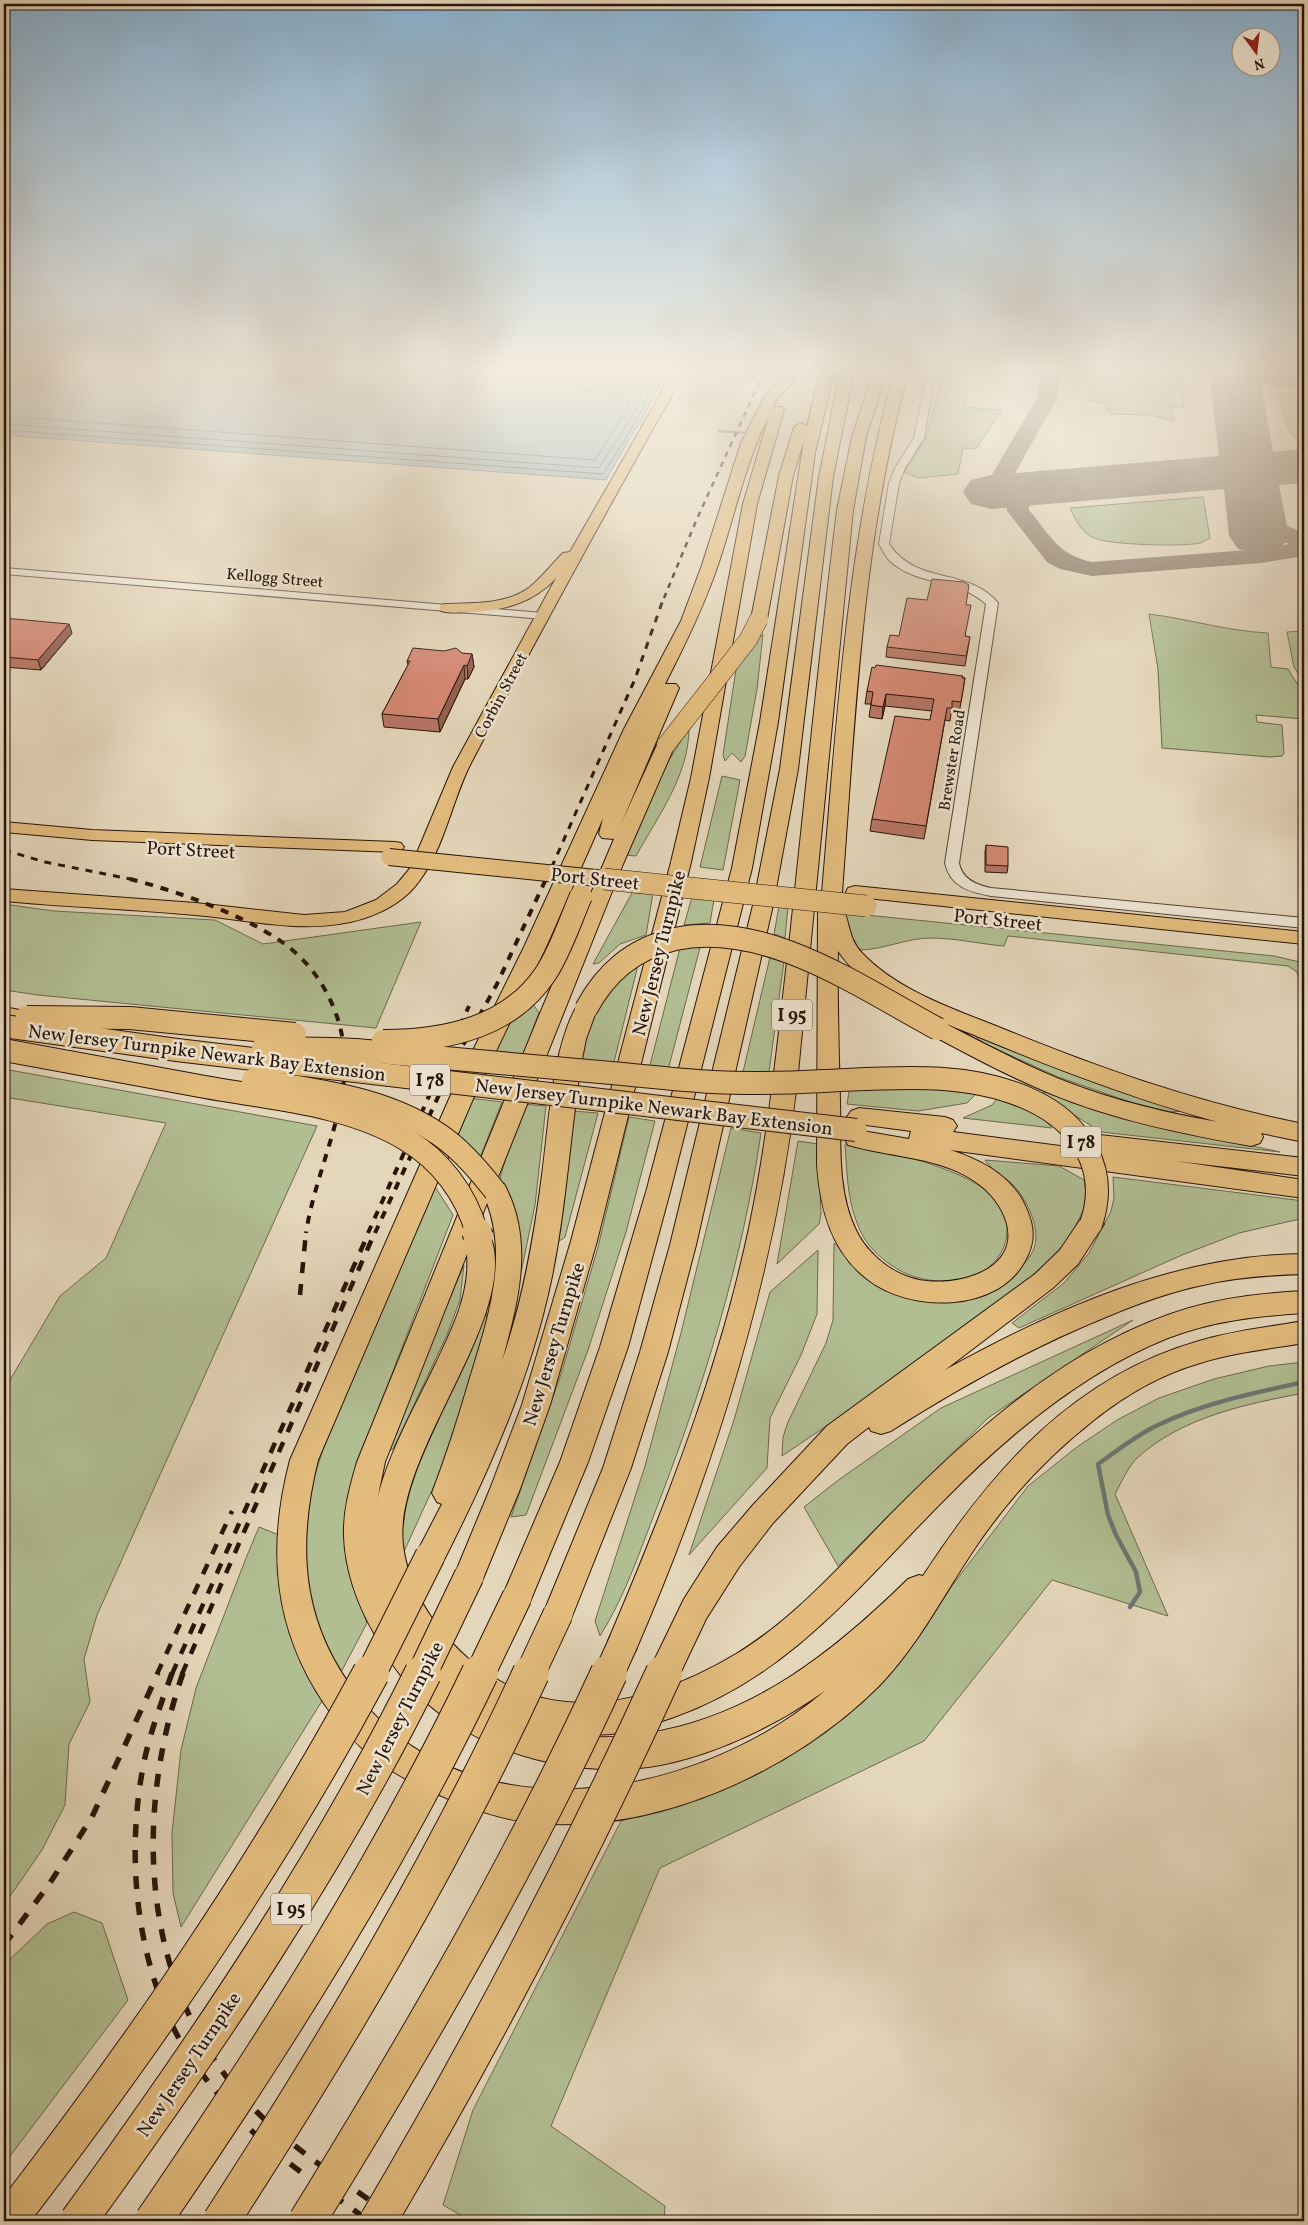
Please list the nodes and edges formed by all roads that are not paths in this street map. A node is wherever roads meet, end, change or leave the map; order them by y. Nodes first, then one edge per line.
1 (621, 476) edge
2 (738, 476) edge
3 (758, 476) edge
4 (787, 476) edge
5 (805, 476) edge
6 (826, 476) edge
7 (852, 476) edge
8 (896, 476) edge
9 (634, 477) dead end
10 (877, 478) edge
11 (585, 538) junction
12 (710, 565) junction
13 (4, 571) edge
14 (564, 578) junction
15 (446, 608) junction
16 (543, 616) junction
17 (666, 745) junction
18 (4, 827) edge
19 (4, 834) edge
20 (609, 834) junction
21 (4, 840) edge
22 (66, 843) junction
23 (392, 852) junction
24 (4, 895) edge
25 (851, 897) junction
26 (1304, 923) edge
27 (1304, 938) edge
28 (1304, 950) edge
29 (10, 1019) edge
30 (4, 1043) edge
31 (263, 1048) junction
32 (4, 1050) edge
33 (857, 1129) junction
34 (1304, 1133) edge
35 (1304, 1147) edge
36 (1304, 1167) edge
37 (1304, 1189) edge
38 (1304, 1264) edge
39 (1304, 1302) edge
40 (1304, 1332) edge
41 (802, 1473) junction
42 (963, 1540) junction
43 (430, 1556) junction
44 (603, 1805) junction
45 (8, 2221) edge
46 (78, 2221) edge
47 (153, 2221) edge
48 (221, 2221) edge
49 (308, 2221) edge
50 (378, 2221) edge

1 - 11 main road, Corbin Street
2 - 12 highway
3 - 46 highway, New Jersey Turnpike / I 95, bridge
4 - 17 highway, bridge
5 - 47 highway, bridge
6 - 48 highway, bridge
7 - 49 highway, I 95, bridge
8 - 26 street, Brewster Road
9 - 14 main road, Corbin Street
10 - 25 highway
11 - 14 main road, Corbin Street
11 - 15 main road
12 - 20 highway
12 - 44 highway
13 - 15 street, Kellogg Street
14 - 16 main road, Corbin Street
15 - 16 street, Kellogg Street
16 - 24 main road, Corbin Street
17 - 20 highway
17 - 42 highway
18 - 23 main road, Port Street
19 - 22 main road, Port Street
20 - 29 highway, bridge
21 - 22 main road
22 - 23 main road, Port Street
23 - 25 main road, Port Street, bridge
25 - 27 main road, Port Street
25 - 28 main road, Port Street
25 - 33 highway
25 - 34 highway
29 - 31 highway, New Jersey Turnpike Newark Bay Extension / I 78, bridge
29 - 33 highway, New Jersey Turnpike Newark Bay Extension / I 78, bridge
30 - 43 highway, bridge
31 - 33 highway, New Jersey Turnpike Newark Bay Extension / I 78, bridge
31 - 41 highway, bridge
32 - 39 highway, bridge
33 - 36 highway, New Jersey Turnpike Newark Bay Extension / I 78
33 - 37 highway, New Jersey Turnpike Newark Bay Extension / I 78
35 - 43 highway, bridge
38 - 41 highway
40 - 42 highway
41 - 44 highway, bridge
42 - 44 highway
43 - 45 highway, bridge
44 - 50 highway, bridge

